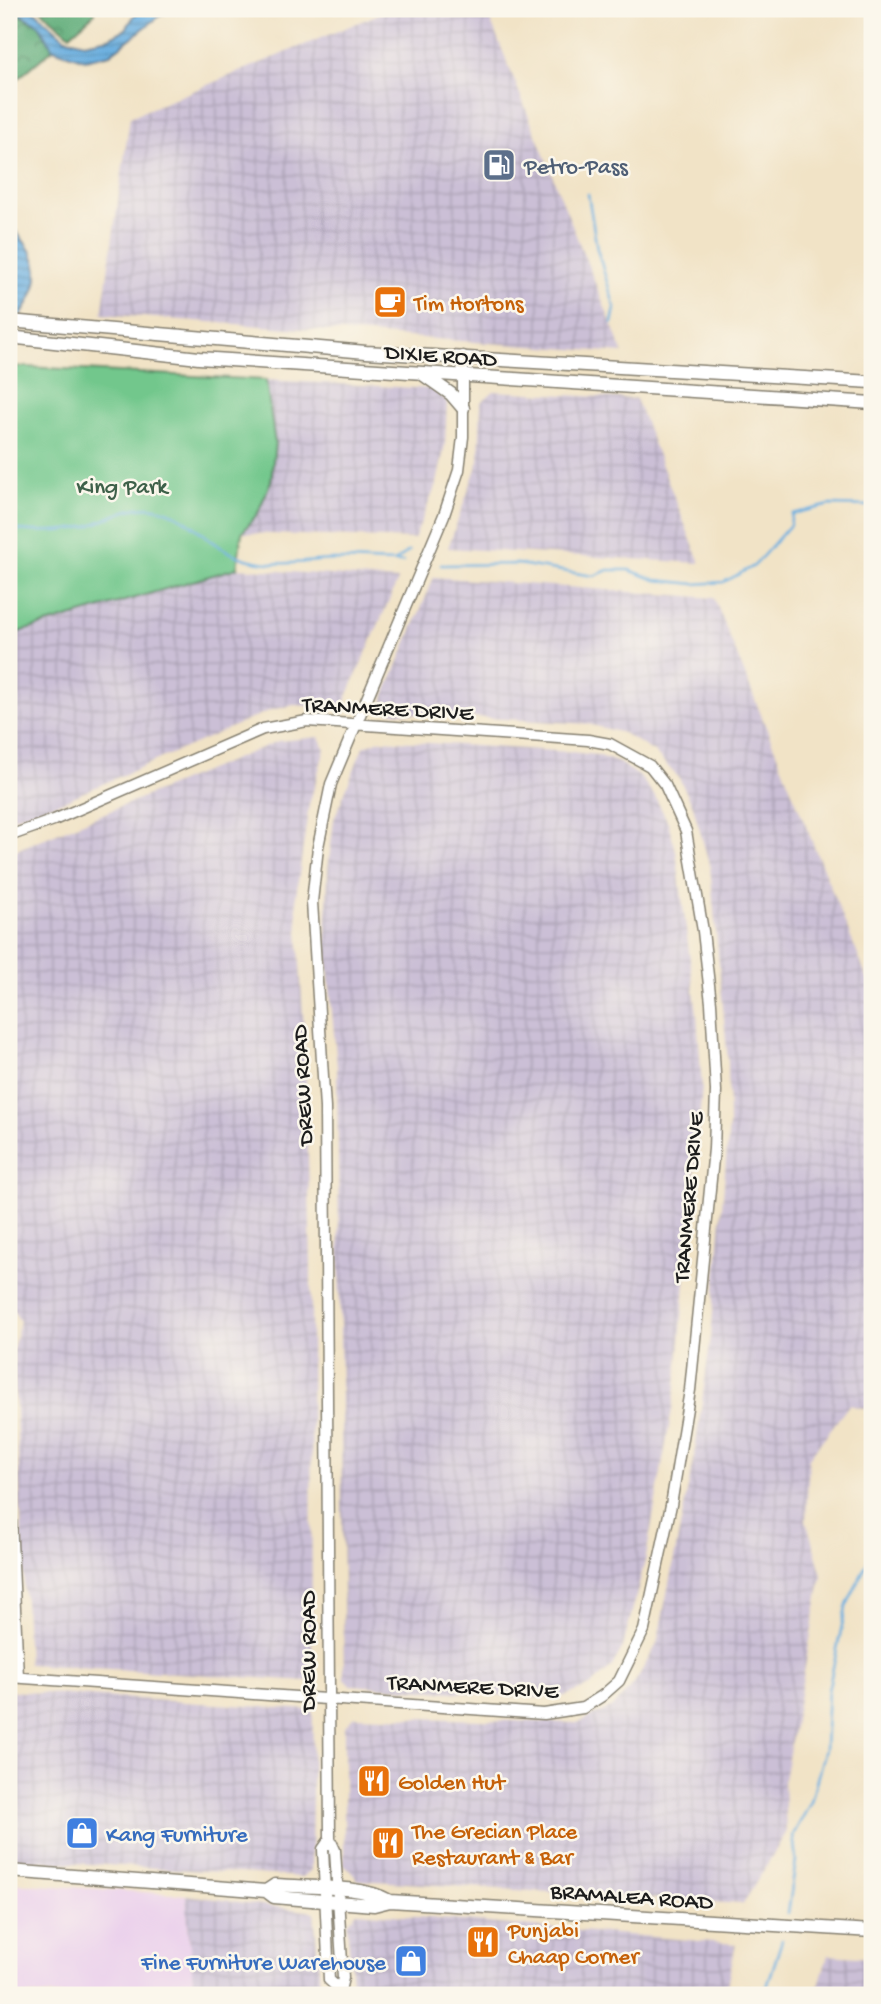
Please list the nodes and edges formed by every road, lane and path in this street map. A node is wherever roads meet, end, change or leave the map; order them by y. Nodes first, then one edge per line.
1 (9, 321) edge
2 (13, 337) edge
3 (463, 356) junction
4 (421, 373) junction
5 (461, 376) junction
6 (872, 382) edge
7 (872, 402) edge
8 (463, 408) junction
9 (354, 724) junction
10 (9, 836) edge
11 (9, 1473) edge
12 (13, 1677) edge
13 (329, 1698) junction
14 (9, 1871) edge
15 (331, 1896) junction
16 (872, 1931) edge
17 (338, 1992) edge

1 - 3 main road, DIXIE ROAD
2 - 4 main road, DIXIE ROAD
3 - 5 street, DREW ROAD
3 - 6 main road, DIXIE ROAD
4 - 5 main road, DIXIE ROAD
4 - 8 main road
5 - 7 main road, DIXIE ROAD
5 - 8 street, DREW ROAD
8 - 9 street, DREW ROAD
9 - 10 street, TRANMERE DRIVE
9 - 13 street, DREW ROAD
9 - 13 street, TRANMERE DRIVE
11 - 12 street
12 - 13 street, TRANMERE DRIVE
13 - 15 street, DREW ROAD
14 - 15 main road, BRAMALEA ROAD
15 - 16 main road, BRAMALEA ROAD
15 - 17 street, DREW ROAD

